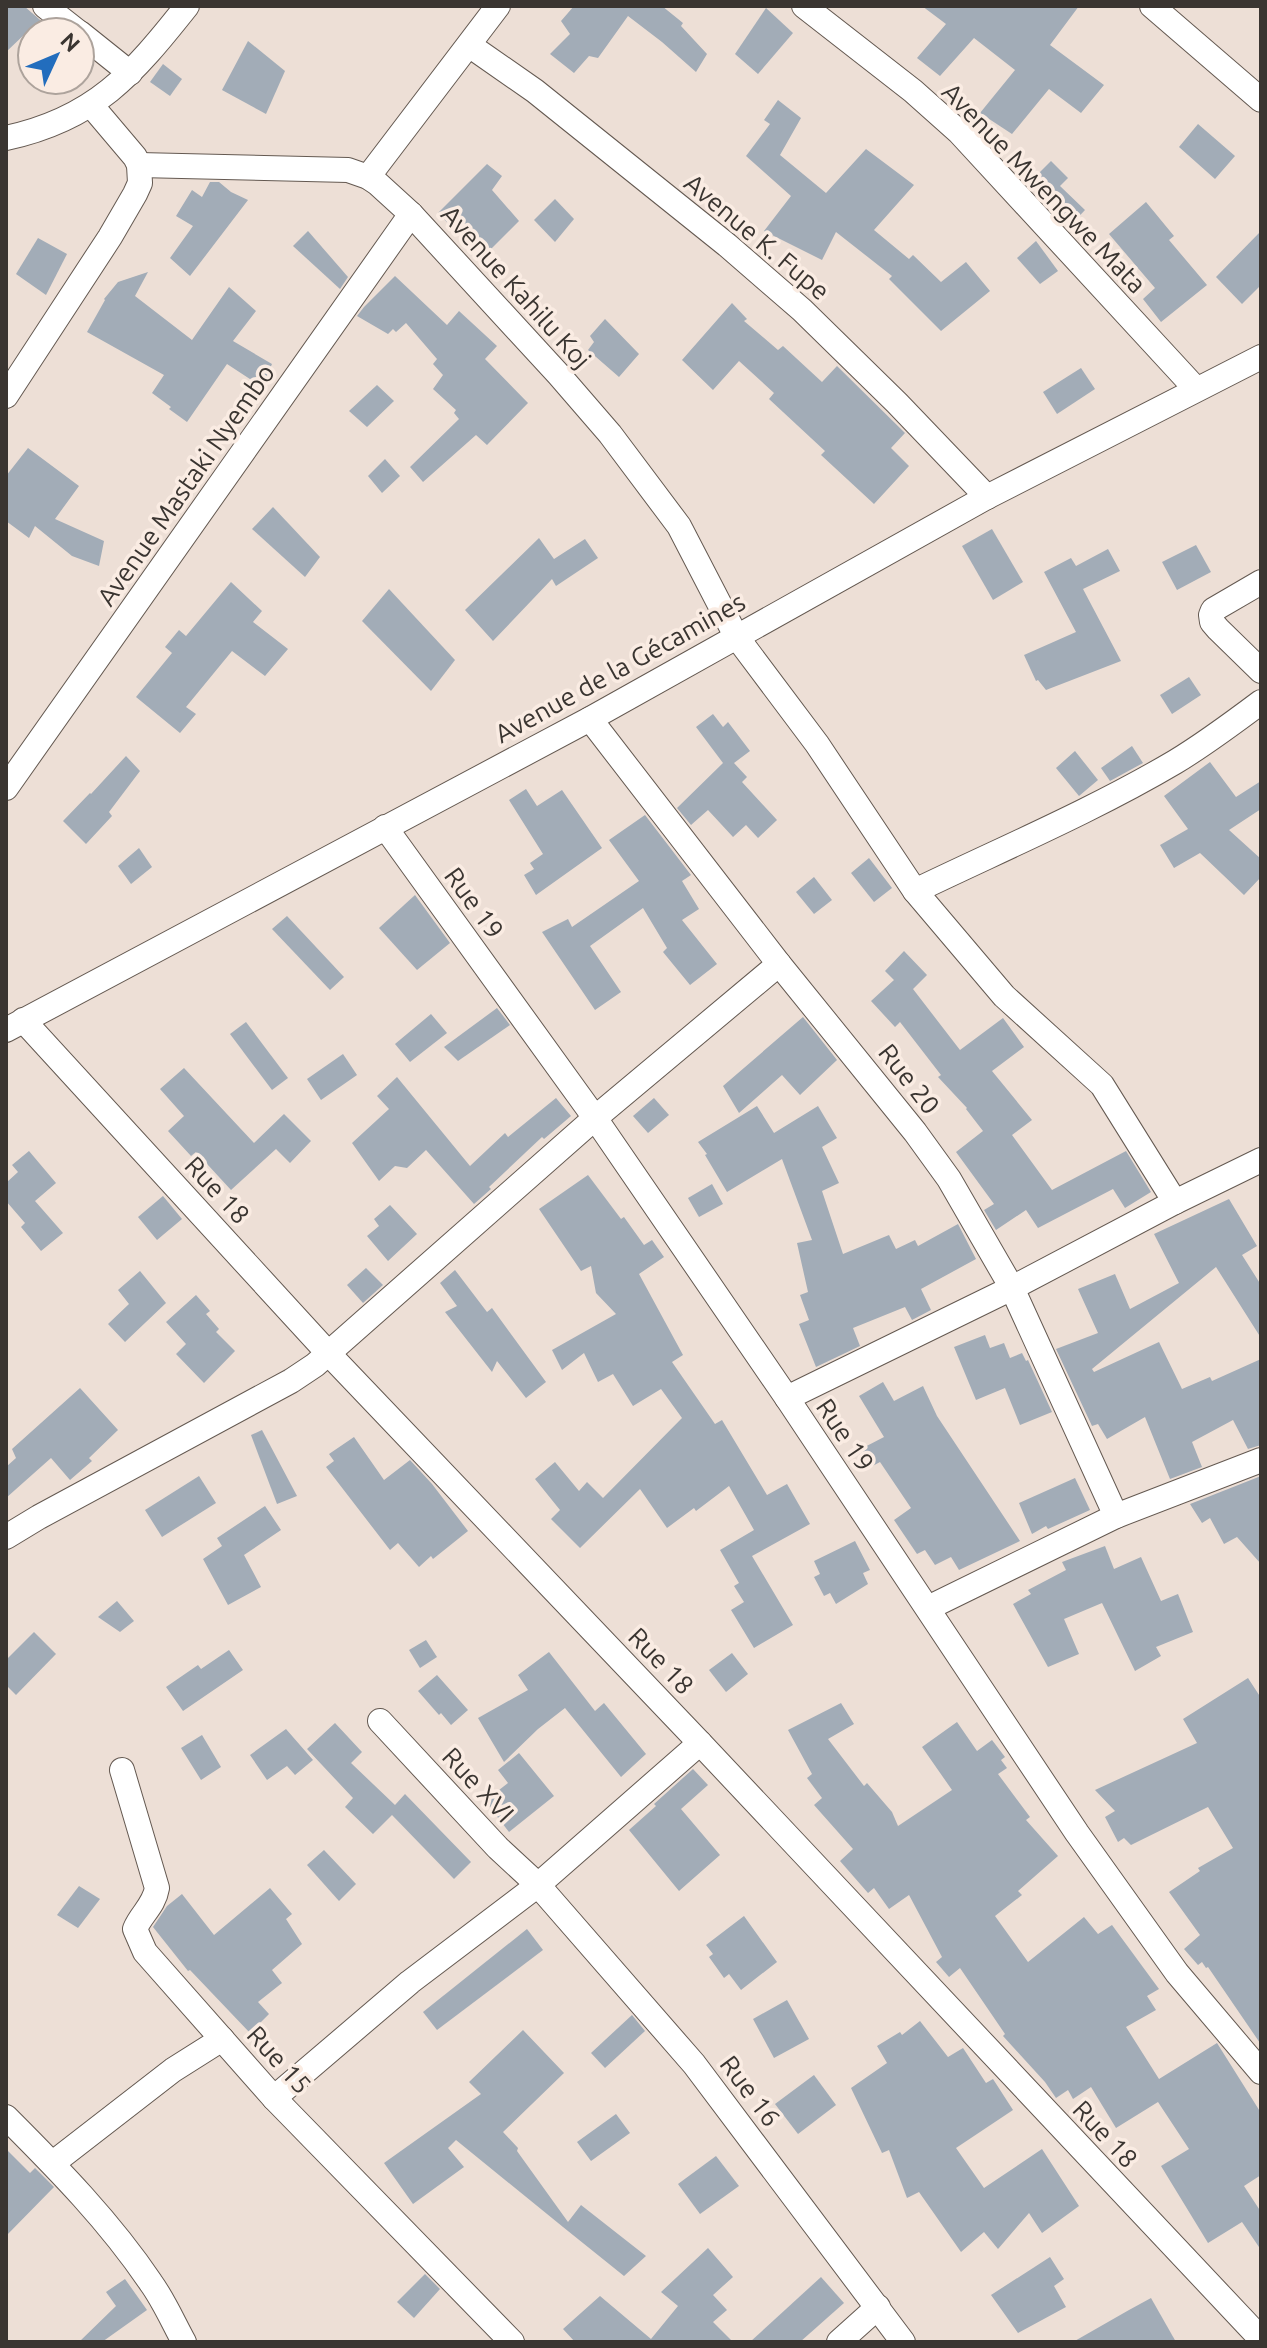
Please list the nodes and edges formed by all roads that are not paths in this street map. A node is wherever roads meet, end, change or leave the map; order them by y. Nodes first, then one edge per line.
1 (187, 6) edge
2 (498, 6) edge
3 (804, 6) edge
4 (1152, 6) edge
5 (469, 45) junction
6 (96, 46) edge
7 (130, 73) junction
8 (1261, 100) edge
9 (91, 105) junction
10 (6, 138) edge
11 (139, 165) junction
12 (368, 177) junction
13 (411, 214) junction
14 (1261, 357) edge
15 (1196, 389) junction
16 (6, 396) edge
17 (987, 497) junction
18 (1261, 582) edge
19 (736, 636) junction
20 (1261, 671) edge
21 (1261, 702) edge
22 (590, 719) junction
23 (6, 788) edge
24 (385, 827) junction
25 (915, 891) junction
26 (779, 964) junction
27 (15, 1025) edge
28 (595, 1118) junction
29 (1261, 1160) edge
30 (1175, 1202) junction
31 (1012, 1288) junction
32 (329, 1354) junction
33 (787, 1398) junction
34 (1261, 1460) edge
35 (1116, 1516) junction
36 (6, 1537) edge
37 (928, 1608) junction
38 (380, 1721) dead end
39 (700, 1743) junction
40 (122, 1770) dead end
41 (538, 1885) junction
42 (222, 2039) junction
43 (1261, 2072) edge
44 (274, 2098) junction
45 (6, 2117) edge
46 (53, 2163) junction
47 (878, 2307) junction
48 (1261, 2339) edge
49 (184, 2342) edge
50 (512, 2342) edge
51 (839, 2342) edge
52 (903, 2342) edge

1 - 7 street
2 - 5 street
3 - 15 street, Avenue Mwengwe Mata
4 - 8 street
5 - 12 street
5 - 17 street, Avenue K. Fupe
6 - 7 street
7 - 9 street
9 - 10 street
9 - 11 street
11 - 12 street
11 - 16 street
12 - 13 street, Avenue Kahilu Koj
13 - 19 street, Avenue Kahilu Koj
13 - 23 street, Avenue Mastaki Nyembo
14 - 15 street, Avenue de la Gécamines
15 - 17 street, Avenue de la Gécamines
17 - 19 street, Avenue de la Gécamines
18 - 20 street
19 - 22 street, Avenue de la Gécamines
19 - 25 street, Avenue Kahilu Koj
21 - 25 street
22 - 24 street, Avenue de la Gécamines
22 - 26 street, Rue 20
24 - 27 street, Avenue de la Gécamines
24 - 28 street, Rue 19
25 - 30 street, Avenue Kahilu Koj
26 - 28 street
26 - 31 street, Rue 20
27 - 32 street, Rue 18
28 - 32 street
28 - 33 street, Rue 19
29 - 30 street
30 - 31 street
31 - 33 street
31 - 35 street, Rue 20
32 - 36 street
32 - 39 street, Rue 18
33 - 37 street, Rue 19
34 - 35 street
35 - 37 street
37 - 43 street, Rue 19
38 - 41 street, Rue XVI
39 - 41 street
39 - 48 street, Rue 18
40 - 42 street, Rue 15
41 - 44 street
41 - 47 street, Rue 16
42 - 44 street, Rue 15
42 - 46 street
44 - 50 street, Rue 15
45 - 46 street
46 - 49 street
47 - 51 street
47 - 52 street, Rue 16

